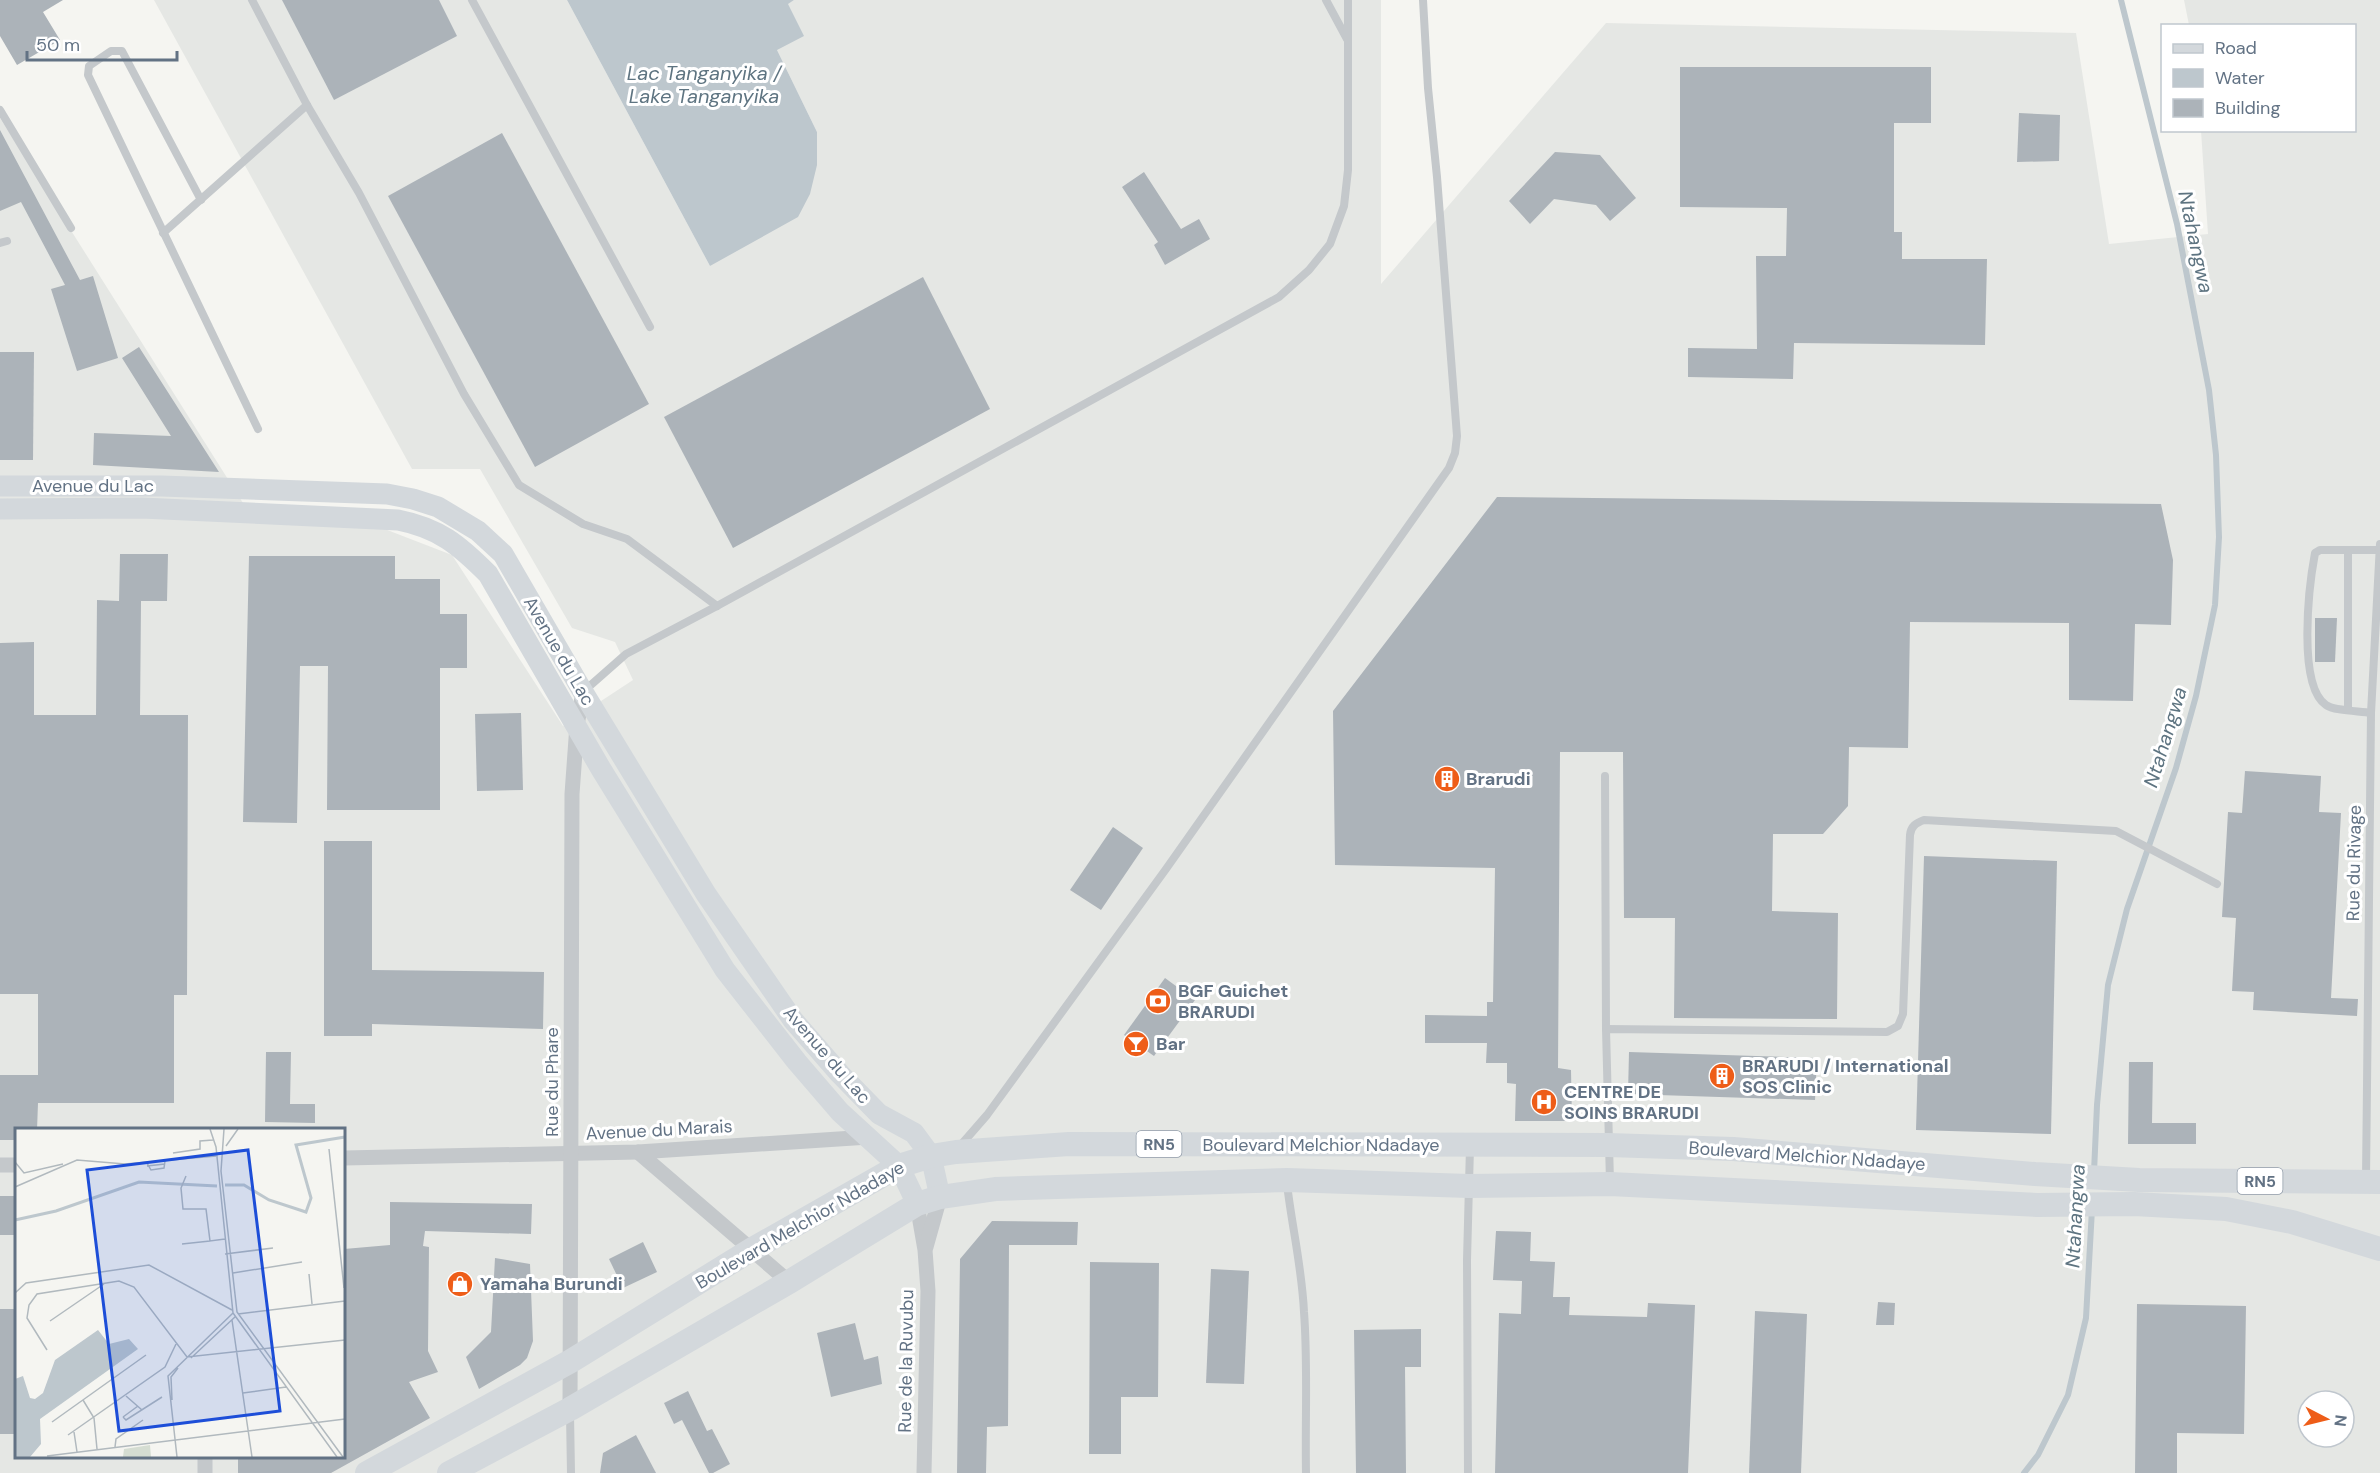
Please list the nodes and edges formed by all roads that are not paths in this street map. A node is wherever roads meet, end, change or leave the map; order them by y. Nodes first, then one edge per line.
1 (252, 0) edge
2 (472, 0) edge
3 (1326, 0) edge
4 (1347, 0) edge
5 (1423, 0) edge
6 (1348, 41) junction
7 (307, 105) junction
8 (0, 110) edge
9 (201, 200) junction
10 (71, 228) dead end
11 (163, 233) junction
12 (650, 327) dead end
13 (258, 429) dead end
14 (0, 486) edge
15 (208, 488) junction
16 (0, 508) edge
17 (207, 511) junction
18 (2380, 544) edge
19 (2348, 550) junction
20 (2380, 550) edge
21 (717, 606) junction
22 (583, 692) junction
23 (2348, 710) junction
24 (2371, 713) junction
25 (577, 725) junction
26 (1605, 776) dead end
27 (2217, 884) dead end
28 (1606, 1029) junction
29 (869, 1137) junction
30 (1608, 1145) junction
31 (1470, 1146) junction
32 (638, 1152) junction
33 (956, 1152) junction
34 (572, 1154) junction
35 (931, 1156) junction
36 (345, 1158) edge
37 (898, 1166) junction
38 (1287, 1179) junction
39 (2373, 1181) edge
40 (1610, 1184) junction
41 (1469, 1186) junction
42 (940, 1197) junction
43 (917, 1204) junction
44 (2380, 1249) edge
45 (751, 1250) junction
46 (925, 1250) junction
47 (789, 1282) junction
48 (571, 1361) junction
49 (570, 1409) junction
50 (368, 1473) edge
51 (449, 1473) edge
52 (571, 1473) edge
53 (924, 1473) edge
54 (1306, 1473) edge
55 (1468, 1473) edge

1 - 7 lane
2 - 12 lane
3 - 6 lane
4 - 6 lane
5 - 33 lane
6 - 21 lane
7 - 9 lane
7 - 21 lane
8 - 10 lane
9 - 11 lane
9 - 11 lane
11 - 13 lane
14 - 15 main road, Avenue du Lac
15 - 17 main road
15 - 22 main road, Avenue du Lac
16 - 17 main road, Avenue du Lac
17 - 25 main road, Avenue du Lac
18 - 20 lane, Rue du Rivage
19 - 20 lane
19 - 23 lane
19 - 23 lane
20 - 24 lane, Rue du Rivage
21 - 22 lane
22 - 25 street, Rue du Phare
22 - 35 main road, Avenue du Lac
23 - 24 lane
24 - 39 lane, Rue du Rivage
25 - 29 main road, Avenue du Lac
25 - 34 street, Rue du Phare
26 - 28 lane
27 - 28 lane
28 - 30 lane
29 - 32 street, Avenue du Marais
29 - 37 main road, Avenue du Lac
30 - 31 main road, Boulevard Melchior Ndadaye / RN5
30 - 39 main road, Boulevard Melchior Ndadaye / RN5
30 - 40 lane
31 - 33 main road, Boulevard Melchior Ndadaye / RN5
31 - 41 lane
32 - 34 street, Avenue du Marais
32 - 45 street
33 - 35 main road, Boulevard Melchior Ndadaye / RN5
34 - 36 street, Avenue du Marais
34 - 48 street, Rue du Phare
35 - 37 main road, Boulevard Melchior Ndadaye / RN5
35 - 42 main road
37 - 43 main road, Avenue du Lac
37 - 45 main road, Boulevard Melchior Ndadaye / RN5
38 - 41 main road, Boulevard Melchior Ndadaye / RN5
38 - 42 main road, Boulevard Melchior Ndadaye / RN5
38 - 54 lane
40 - 41 main road, Boulevard Melchior Ndadaye / RN5
40 - 44 main road, Boulevard Melchior Ndadaye / RN5
41 - 55 lane
42 - 43 main road, Boulevard Melchior Ndadaye / RN5
42 - 46 street, Rue de la Ruvubu
43 - 46 street, Rue de la Ruvubu
43 - 47 main road, Boulevard Melchior Ndadaye / RN5
45 - 47 street
45 - 48 main road, Boulevard Melchior Ndadaye / RN5
46 - 53 street, Rue de la Ruvubu
47 - 49 main road, Boulevard Melchior Ndadaye / RN5
48 - 49 street, Rue du Phare
48 - 50 main road, Boulevard Melchior Ndadaye / RN5
49 - 51 main road, Boulevard Melchior Ndadaye / RN5
49 - 52 lane, Rue du Phare

